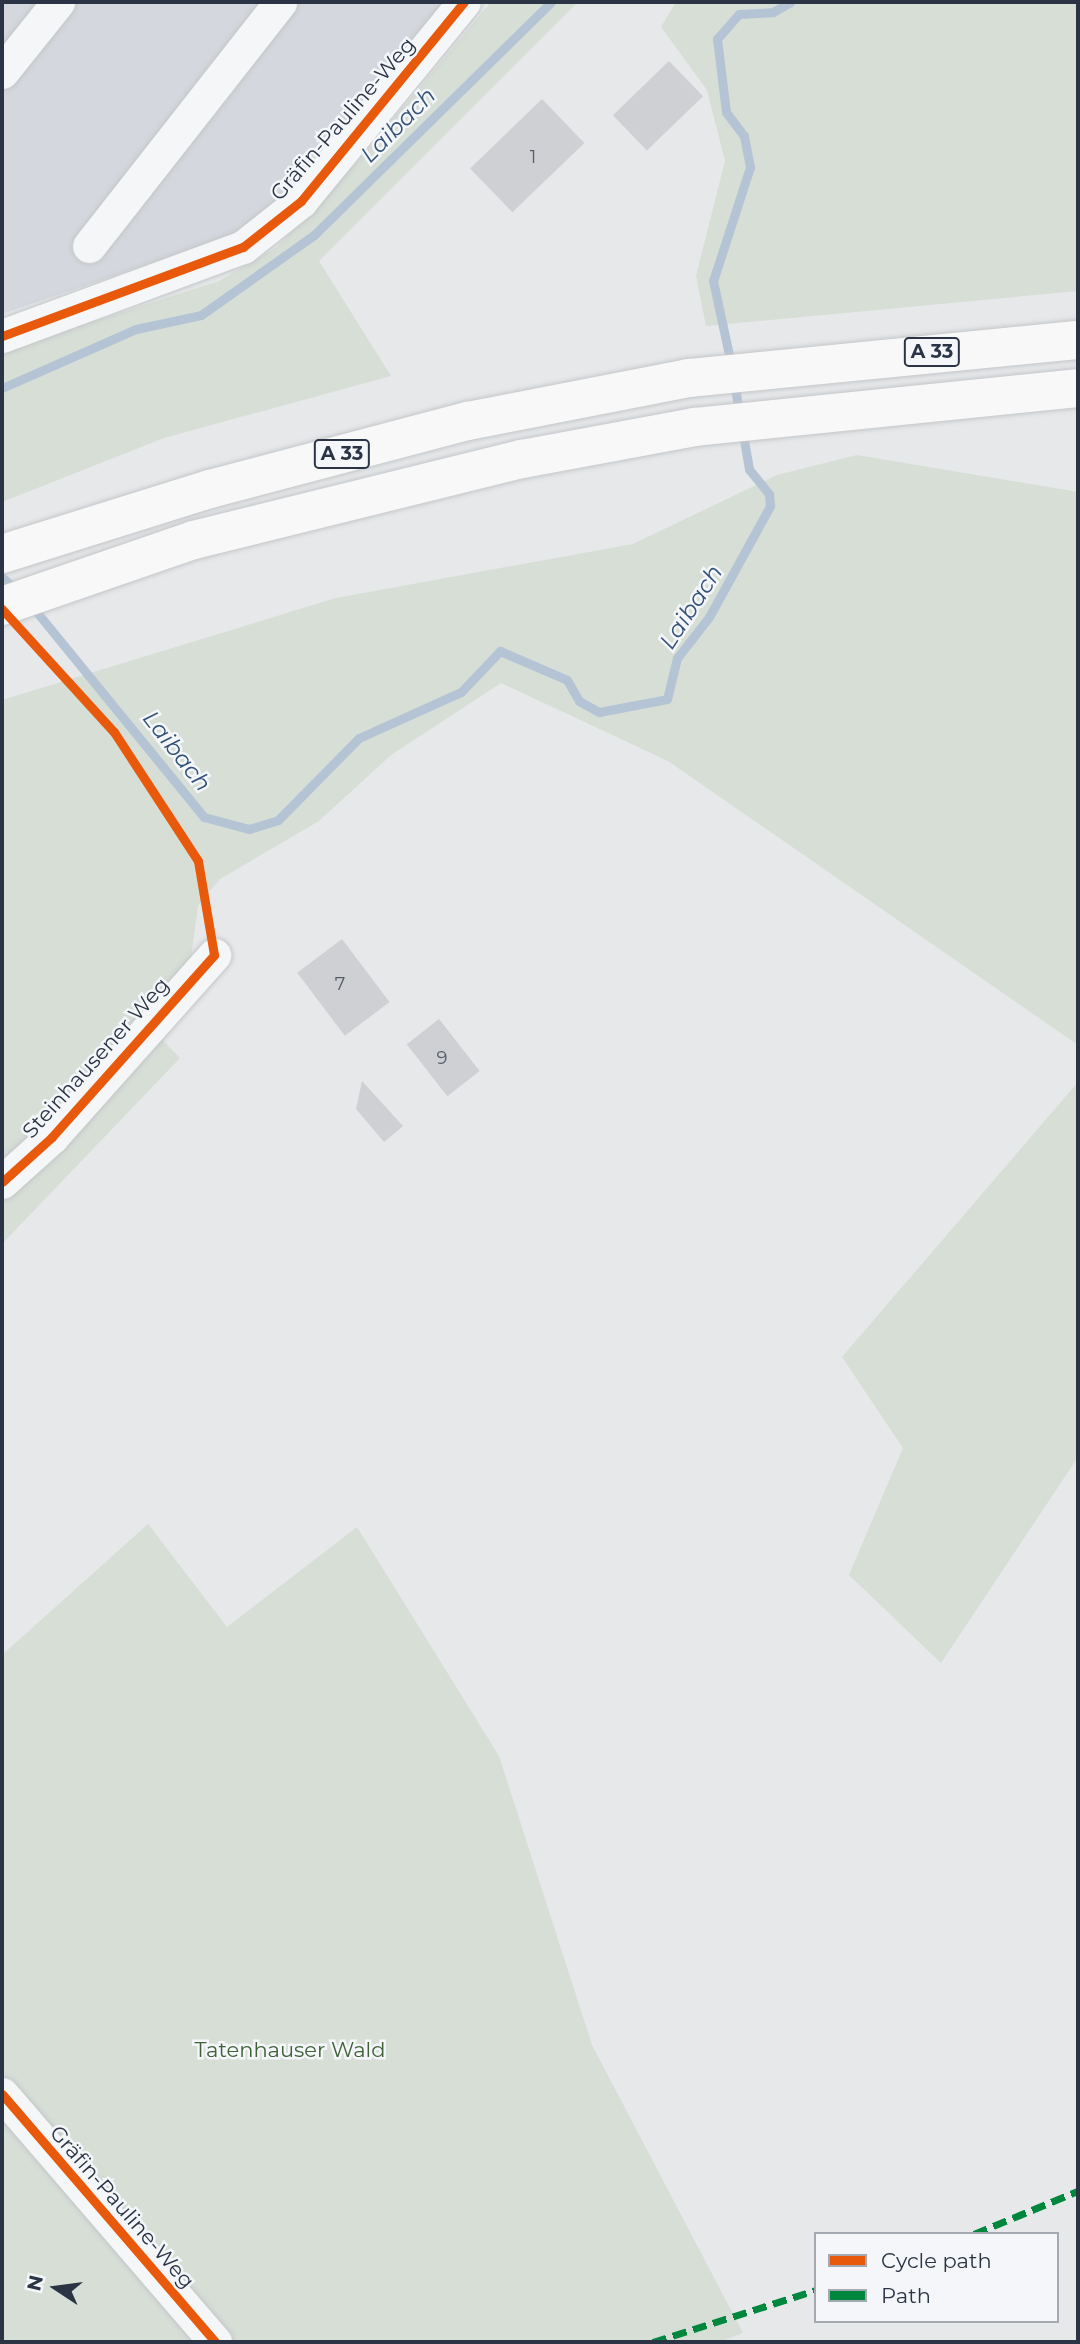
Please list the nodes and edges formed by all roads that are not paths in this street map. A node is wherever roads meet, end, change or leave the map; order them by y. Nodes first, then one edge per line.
1 (58, 2) edge
2 (280, 2) edge
3 (464, 2) edge
4 (2, 72) edge
5 (89, 246) dead end
6 (2, 336) edge
7 (1078, 341) edge
8 (1078, 388) edge
9 (2, 554) edge
10 (2, 606) edge
11 (214, 955) dead end
12 (2, 1182) edge
13 (2, 2094) edge
14 (215, 2342) edge

1 - 4 street
2 - 5 street
3 - 6 street, Gräfin-Pauline-Weg
7 - 9 highway, A 33
8 - 10 highway, A 33
11 - 12 street, Steinhausener Weg
13 - 14 street, Gräfin-Pauline-Weg

